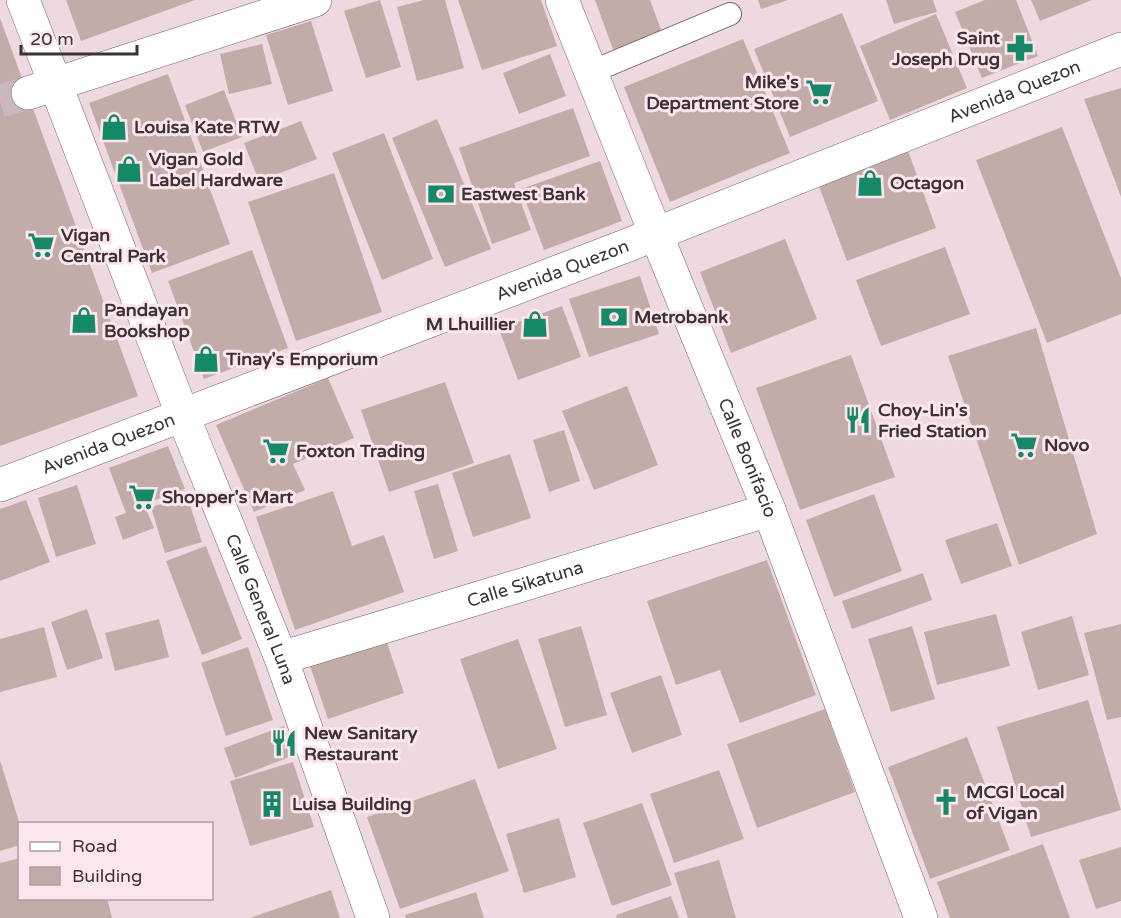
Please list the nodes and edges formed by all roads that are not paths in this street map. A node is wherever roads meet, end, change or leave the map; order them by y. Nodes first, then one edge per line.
1 (23, 0) edge
2 (315, 0) edge
3 (562, 0) edge
4 (730, 14) dead end
5 (1121, 49) edge
6 (591, 72) junction
7 (41, 89) junction
8 (656, 234) junction
9 (183, 416) junction
10 (0, 484) edge
11 (769, 510) junction
12 (281, 658) junction
13 (373, 918) edge
14 (921, 918) edge

1 - 7 street, Calle General Luna
2 - 7 street
3 - 6 street, Calle Bonifacio
4 - 6 lane
5 - 8 street, Avenida Quezon
6 - 8 street, Calle Bonifacio
7 - 9 street, Calle General Luna
8 - 9 street, Avenida Quezon
8 - 11 street, Calle Bonifacio
9 - 10 street, Avenida Quezon
9 - 12 street, Calle General Luna
11 - 12 street, Calle Sikatuna
11 - 14 street, Calle Bonifacio
12 - 13 street, Calle General Luna

